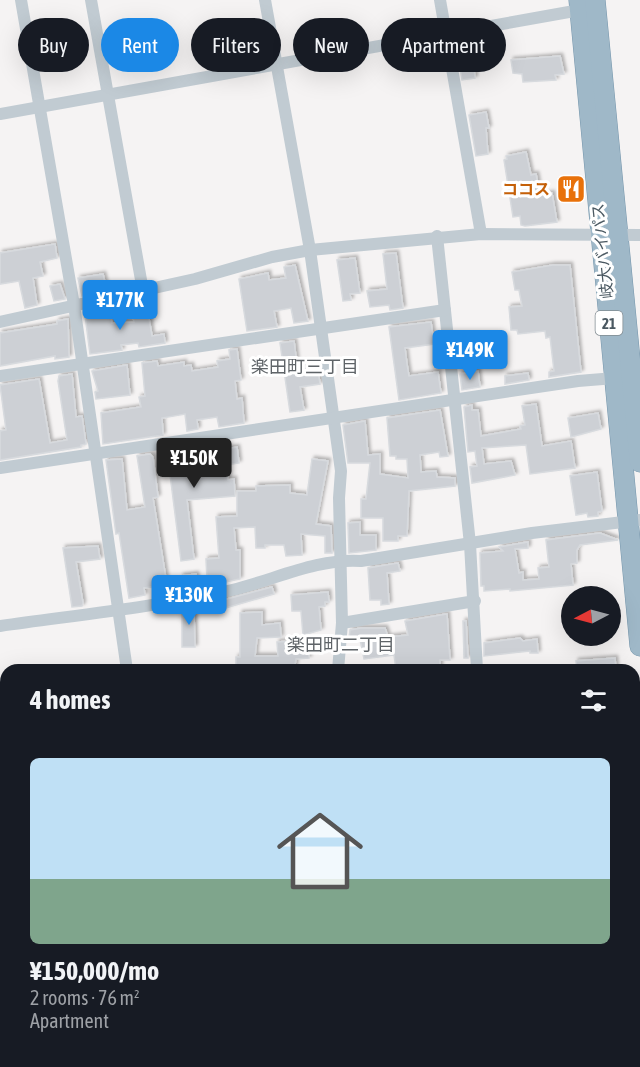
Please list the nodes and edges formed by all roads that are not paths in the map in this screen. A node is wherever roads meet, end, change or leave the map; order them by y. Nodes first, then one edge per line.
1 (21, 0) edge
2 (91, 0) edge
3 (265, 0) edge
4 (440, 0) edge
5 (585, 3) edge
6 (268, 18) edge
7 (443, 18) edge
8 (506, 21) edge
9 (381, 46) edge
10 (281, 63) edge
11 (233, 72) edge
12 (278, 72) edge
13 (453, 72) edge
14 (108, 95) junction
15 (39, 107) junction
16 (0, 114) edge
17 (481, 234) junction
18 (609, 234) junction
19 (640, 235) edge
20 (437, 236) junction
21 (310, 250) junction
22 (143, 291) junction
23 (74, 305) junction
24 (445, 310) junction
25 (0, 322) edge
26 (322, 328) junction
27 (81, 364) junction
28 (0, 376) edge
29 (629, 377) edge
30 (454, 401) junction
31 (334, 418) junction
32 (95, 453) junction
33 (640, 462) edge
34 (0, 468) edge
35 (634, 521) edge
36 (470, 544) junction
37 (340, 560) junction
38 (475, 601) junction
39 (118, 609) junction
40 (342, 623) junction
41 (0, 626) edge
42 (640, 646) edge
43 (126, 664) edge
44 (339, 664) edge
45 (477, 664) edge

1 - 15 street
2 - 14 street
3 - 6 street
4 - 7 street
5 - 8 street
5 - 18 highway, 岐大バイパス / 21
9 - 10 street
11 - 14 street
12 - 21 street
13 - 17 street
14 - 15 street
14 - 22 street
15 - 16 street
15 - 23 street
17 - 18 street
17 - 20 street
18 - 19 street
18 - 29 highway, 岐大バイパス / 21
20 - 21 street
20 - 24 street
21 - 22 street
21 - 26 street
22 - 23 street
23 - 25 street
23 - 27 street
24 - 26 street
24 - 30 street
26 - 27 street
26 - 31 street
27 - 28 street
27 - 32 street
29 - 30 street
29 - 33 highway, 岐大バイパス / 21
29 - 35 highway, 岐大バイパス / 21
30 - 31 street
30 - 36 street
31 - 32 street
31 - 37 street
32 - 34 street
32 - 39 street
35 - 36 street
35 - 42 highway, 岐大バイパス / 21
36 - 37 street
36 - 38 street
37 - 39 street
37 - 40 street
38 - 40 street
38 - 45 street
39 - 41 street
39 - 43 street
40 - 44 street

